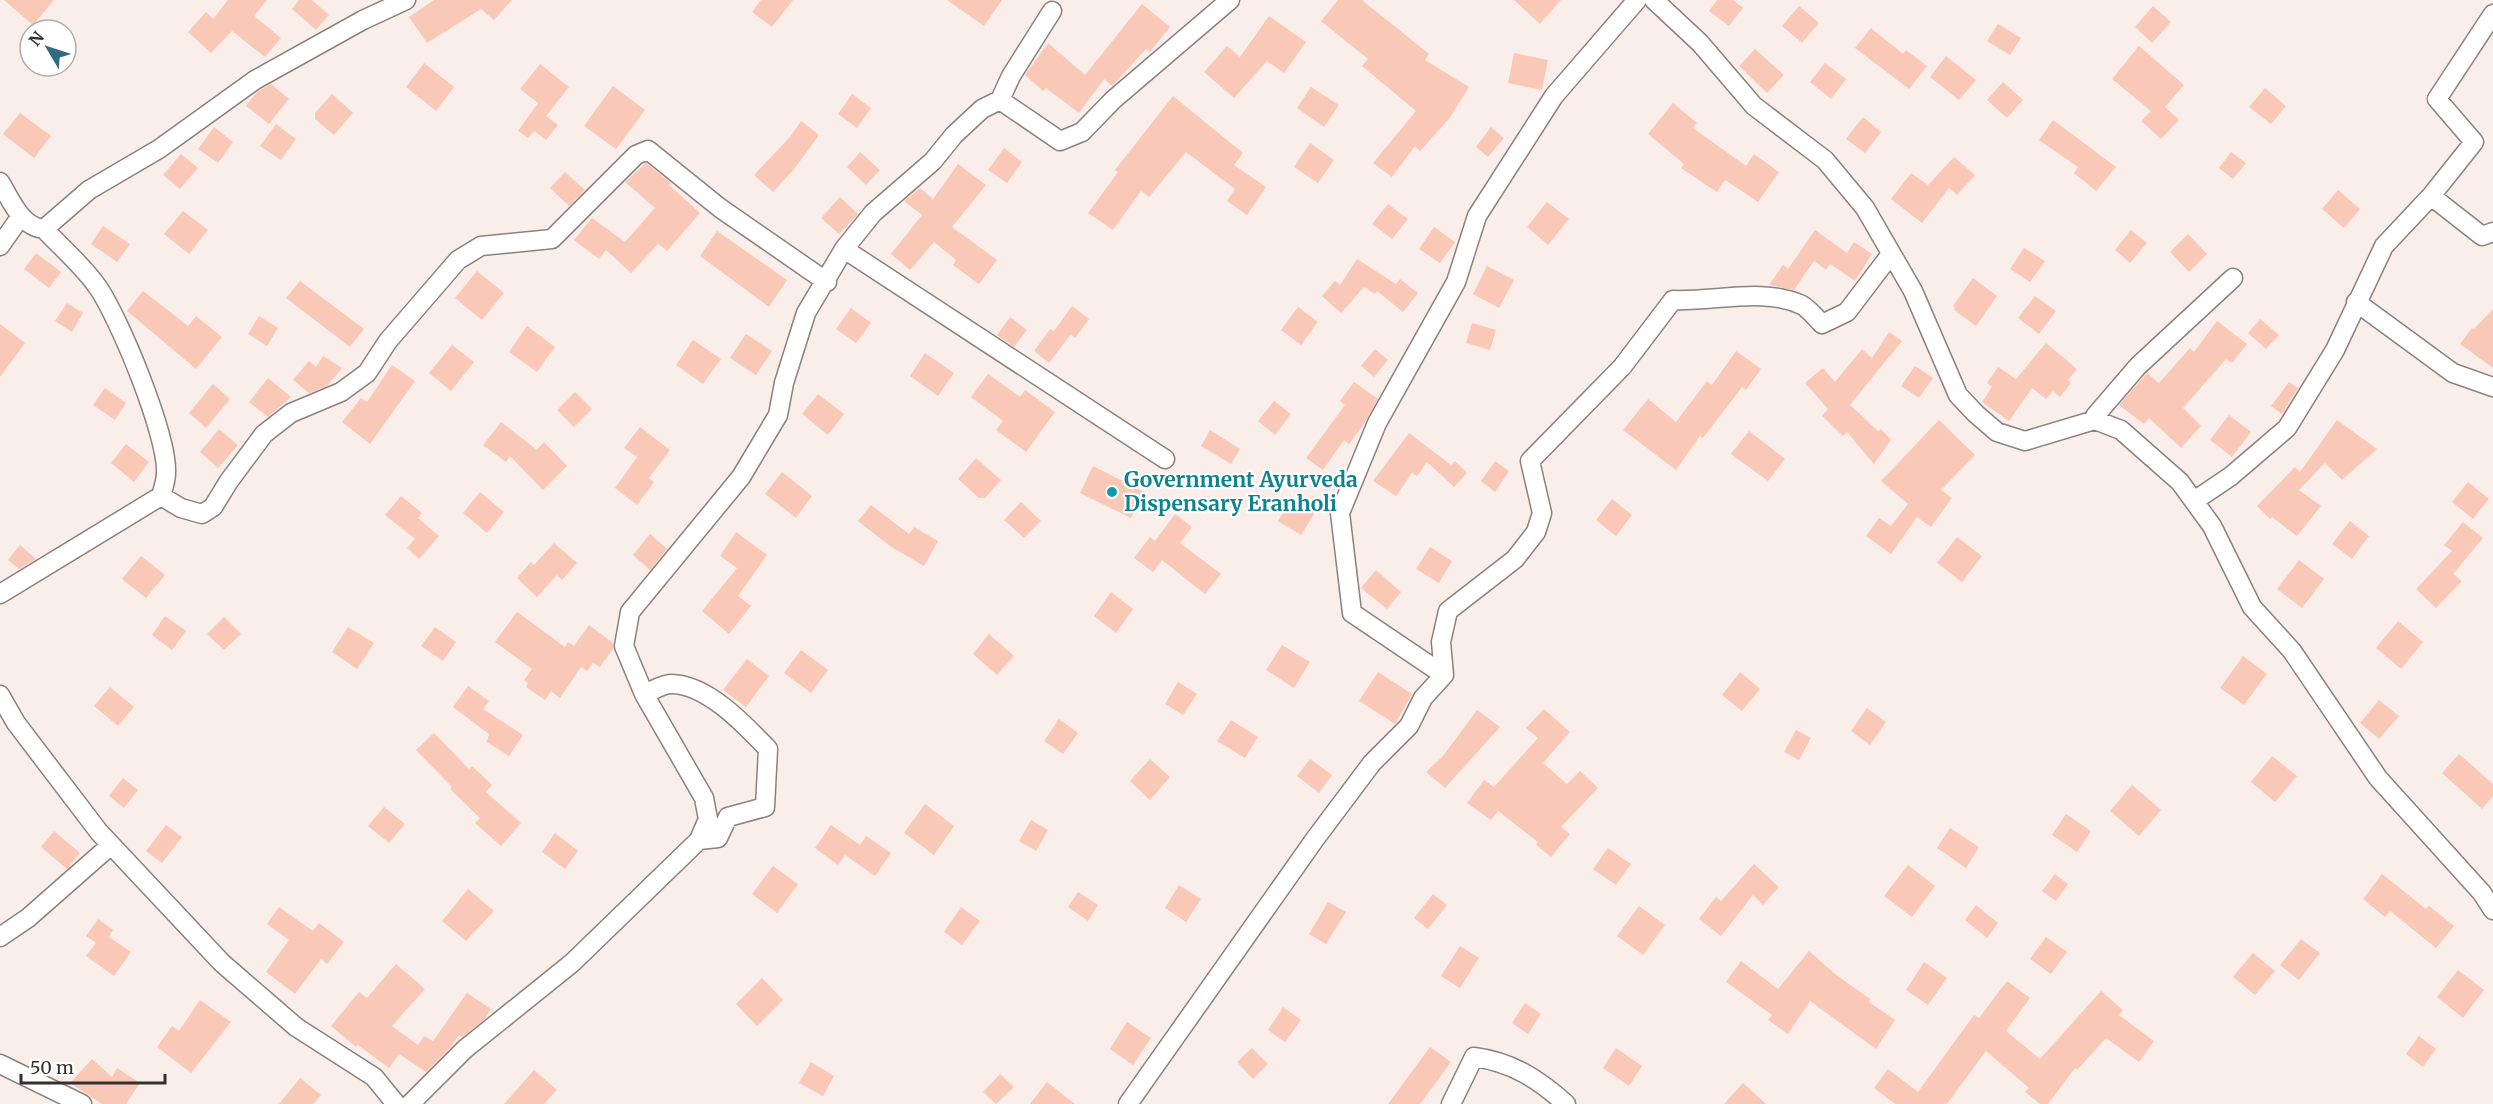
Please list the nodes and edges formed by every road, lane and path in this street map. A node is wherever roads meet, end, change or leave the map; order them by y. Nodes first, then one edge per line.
1 (406, 0) edge
2 (1230, 0) edge
3 (1637, 0) edge
4 (1654, 0) edge
5 (1052, 11) dead end
6 (2493, 14) edge
7 (1000, 100) junction
8 (0, 182) edge
9 (2431, 196) junction
10 (21, 216) junction
11 (44, 229) junction
12 (2493, 231) edge
13 (0, 246) edge
14 (844, 249) junction
15 (1892, 254) junction
16 (2233, 278) dead end
17 (827, 282) junction
18 (2356, 302) junction
19 (2493, 387) edge
20 (2095, 420) junction
21 (1165, 459) dead end
22 (161, 496) junction
23 (2194, 501) junction
24 (0, 594) edge
25 (1444, 675) junction
26 (644, 694) junction
27 (0, 695) edge
28 (699, 840) junction
29 (111, 845) junction
30 (2493, 910) edge
31 (0, 938) edge
32 (0, 1064) edge
33 (82, 1104) edge
34 (396, 1104) edge
35 (410, 1104) edge
36 (1128, 1104) edge
37 (1451, 1104) edge
38 (1566, 1104) edge

1 - 11 street
2 - 7 street
3 - 25 street
4 - 15 street
5 - 7 street
6 - 9 street
7 - 14 street
8 - 10 street
9 - 12 street
9 - 18 street
10 - 11 street
10 - 13 street
11 - 22 street
14 - 17 street
14 - 21 street
15 - 20 street
15 - 25 street
16 - 20 street
17 - 22 street
17 - 26 street
18 - 19 street
18 - 23 street
20 - 23 street
22 - 24 street
23 - 30 street
25 - 36 street
26 - 28 street
26 - 28 street
27 - 29 street
28 - 35 street
29 - 31 street
29 - 34 street
32 - 33 street
37 - 38 street

